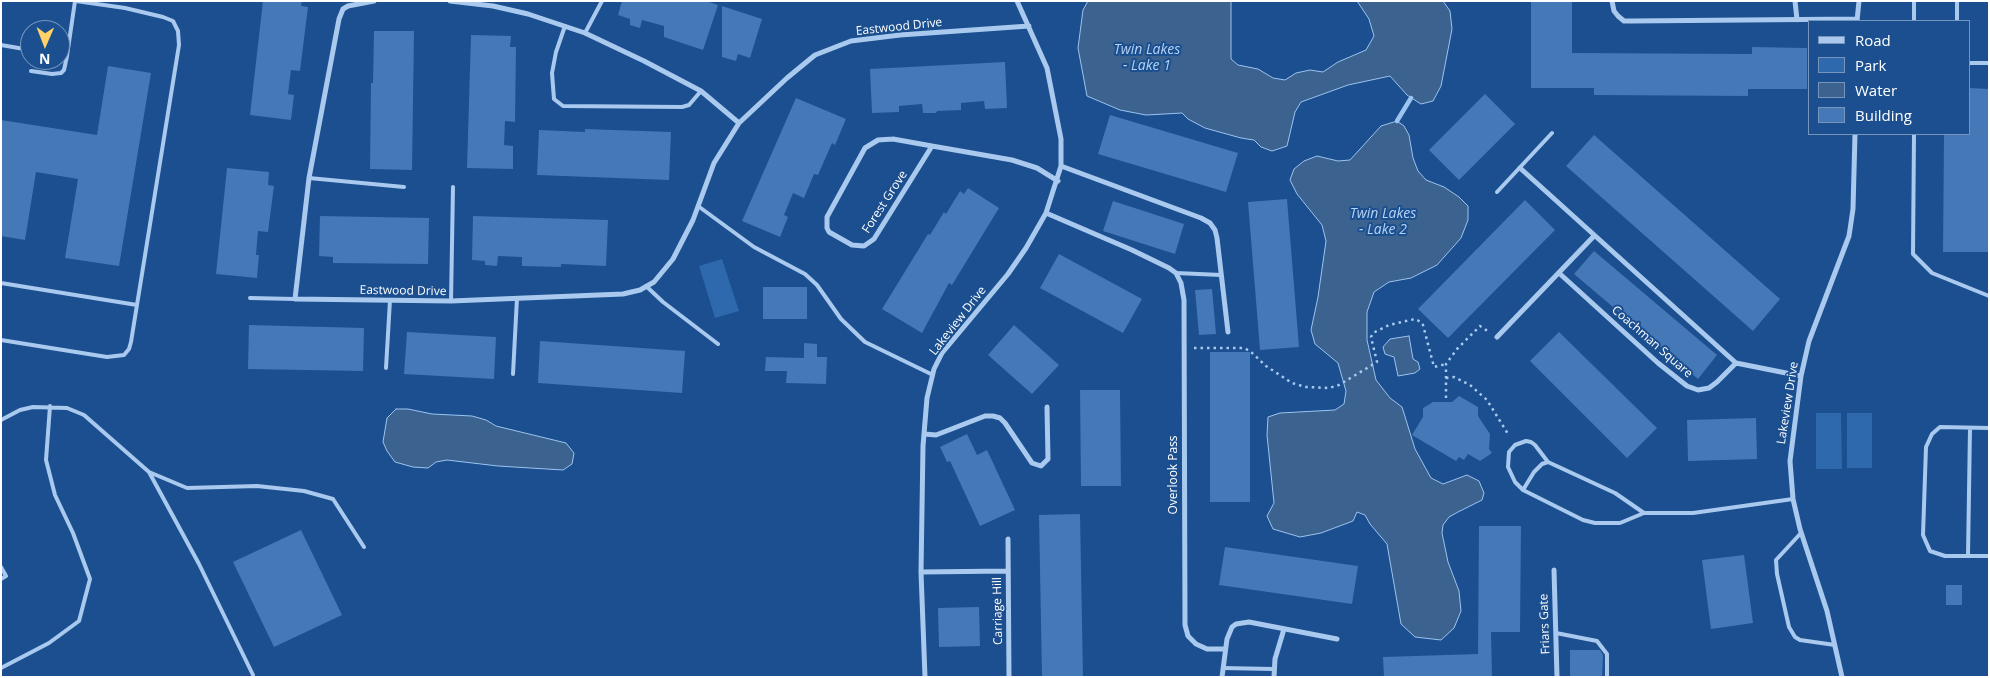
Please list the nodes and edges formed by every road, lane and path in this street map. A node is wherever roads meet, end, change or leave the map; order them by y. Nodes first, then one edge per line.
1 (75, 1) edge
2 (374, 1) edge
3 (450, 1) edge
4 (602, 1) edge
5 (1017, 1) edge
6 (1612, 1) edge
7 (1795, 1) edge
8 (1914, 1) edge
9 (1957, 1) edge
10 (1858, 2) edge
11 (1797, 20) junction
12 (1857, 20) edge
13 (1914, 20) edge
14 (1957, 20) edge
15 (565, 26) junction
16 (1029, 26) junction
17 (585, 33) junction
18 (70, 35) edge
19 (1, 45) edge
20 (20, 48) edge
21 (1970, 62) edge
22 (1989, 62) edge
23 (62, 70) edge
24 (31, 71) dead end
25 (701, 91) junction
26 (739, 123) junction
27 (1552, 133) dead end
28 (1855, 135) edge
29 (1914, 135) edge
30 (932, 146) junction
31 (1061, 166) junction
32 (1520, 168) junction
33 (309, 178) junction
34 (1058, 181) junction
35 (404, 186) dead end
36 (453, 187) dead end
37 (1497, 192) dead end
38 (698, 206) junction
39 (1046, 214) junction
40 (1594, 236) junction
41 (1176, 273) junction
42 (1559, 273) junction
43 (1221, 276) junction
44 (1, 284) edge
45 (646, 286) junction
46 (1989, 296) edge
47 (250, 298) dead end
48 (517, 298) junction
49 (295, 299) junction
50 (390, 300) junction
51 (451, 301) junction
52 (137, 305) junction
53 (1228, 332) dead end
54 (1497, 337) joint
55 (1, 340) edge
56 (718, 344) dead end
57 (1184, 348) junction
58 (1736, 363) junction
59 (1446, 364) junction
60 (386, 368) dead end
61 (513, 374) dead end
62 (933, 375) junction
63 (1801, 376) junction
64 (1446, 378) junction
65 (1446, 398) dead end
66 (50, 406) junction
67 (1047, 407) dead end
68 (1, 420) edge
69 (1970, 428) junction
70 (1989, 428) edge
71 (924, 434) junction
72 (1508, 434) dead end
73 (1548, 462) junction
74 (149, 472) junction
75 (1523, 490) junction
76 (1793, 499) junction
77 (1644, 513) junction
78 (1802, 533) junction
79 (1008, 539) dead end
80 (364, 546) dead end
81 (1968, 556) junction
82 (1989, 556) edge
83 (1, 567) edge
84 (1554, 570) dead end
85 (1008, 571) junction
86 (921, 572) junction
87 (1, 579) edge
88 (1284, 629) junction
89 (1556, 633) junction
90 (1337, 640) dead end
91 (1836, 645) junction
92 (1225, 649) junction
93 (1, 668) edge
94 (1222, 668) junction
95 (1273, 669) junction
96 (253, 675) dead end
97 (925, 677) edge
98 (1009, 677) edge
99 (1222, 677) edge
100 (1274, 677) edge
101 (1557, 677) edge
102 (1607, 677) edge
103 (1842, 677) edge

1 - 18 lane
1 - 52 lane
2 - 33 street
3 - 15 street
4 - 17 lane
5 - 16 street, Lakeview Drive
6 - 11 street
7 - 11 street
8 - 13 lane
9 - 14 lane
10 - 12 street
11 - 12 street
15 - 17 street
15 - 25 lane
16 - 26 street, Eastwood Drive
16 - 31 street, Lakeview Drive
17 - 25 street
19 - 20 lane
21 - 22 lane
23 - 24 lane
25 - 26 street
26 - 38 street, Eastwood Drive
27 - 32 lane
28 - 63 street, Lakeview Drive
29 - 46 lane
30 - 30 street, Forest Grove
30 - 34 street, Forest Grove
31 - 34 street, Lakeview Drive
31 - 43 street
32 - 37 lane
32 - 40 street
33 - 35 lane
33 - 49 street
34 - 39 street, Lakeview Drive
36 - 51 lane
38 - 45 street, Eastwood Drive
38 - 62 lane
39 - 41 street
39 - 62 street, Lakeview Drive
40 - 42 street
40 - 58 street
41 - 43 lane
41 - 57 street, Overlook Pass
42 - 54 street
42 - 58 street, Coachman Square
43 - 53 street
44 - 52 lane
45 - 48 street, Eastwood Drive
45 - 56 lane
47 - 49 lane
48 - 51 street, Eastwood Drive
48 - 61 lane
49 - 50 street, Eastwood Drive
50 - 51 street, Eastwood Drive
50 - 60 lane
52 - 55 lane
54 - 59 path
57 - 59 path
57 - 92 street, Overlook Pass
58 - 63 street
59 - 64 path
62 - 71 street, Lakeview Drive
63 - 76 street, Lakeview Drive
64 - 65 path
64 - 72 path
66 - 68 lane
66 - 74 lane
66 - 93 lane
67 - 71 street
69 - 70 lane
69 - 81 lane
69 - 81 lane
71 - 86 street, Lakeview Drive
73 - 75 lane
73 - 75 lane
73 - 77 lane
74 - 80 lane
74 - 96 lane
75 - 77 lane
76 - 77 lane
76 - 78 street, Lakeview Drive
78 - 91 street, Lakeview Drive
78 - 91 lane
79 - 85 street
81 - 82 lane
83 - 87 lane
84 - 89 street, Friars Gate
85 - 86 street, Carriage Hill
85 - 98 street, Carriage Hill
86 - 97 street, Lakeview Drive
88 - 90 street
88 - 92 street
88 - 95 street
89 - 101 street, Friars Gate
89 - 102 lane
91 - 103 street, Lakeview Drive
92 - 94 street
94 - 95 lane
94 - 99 street
95 - 100 street

